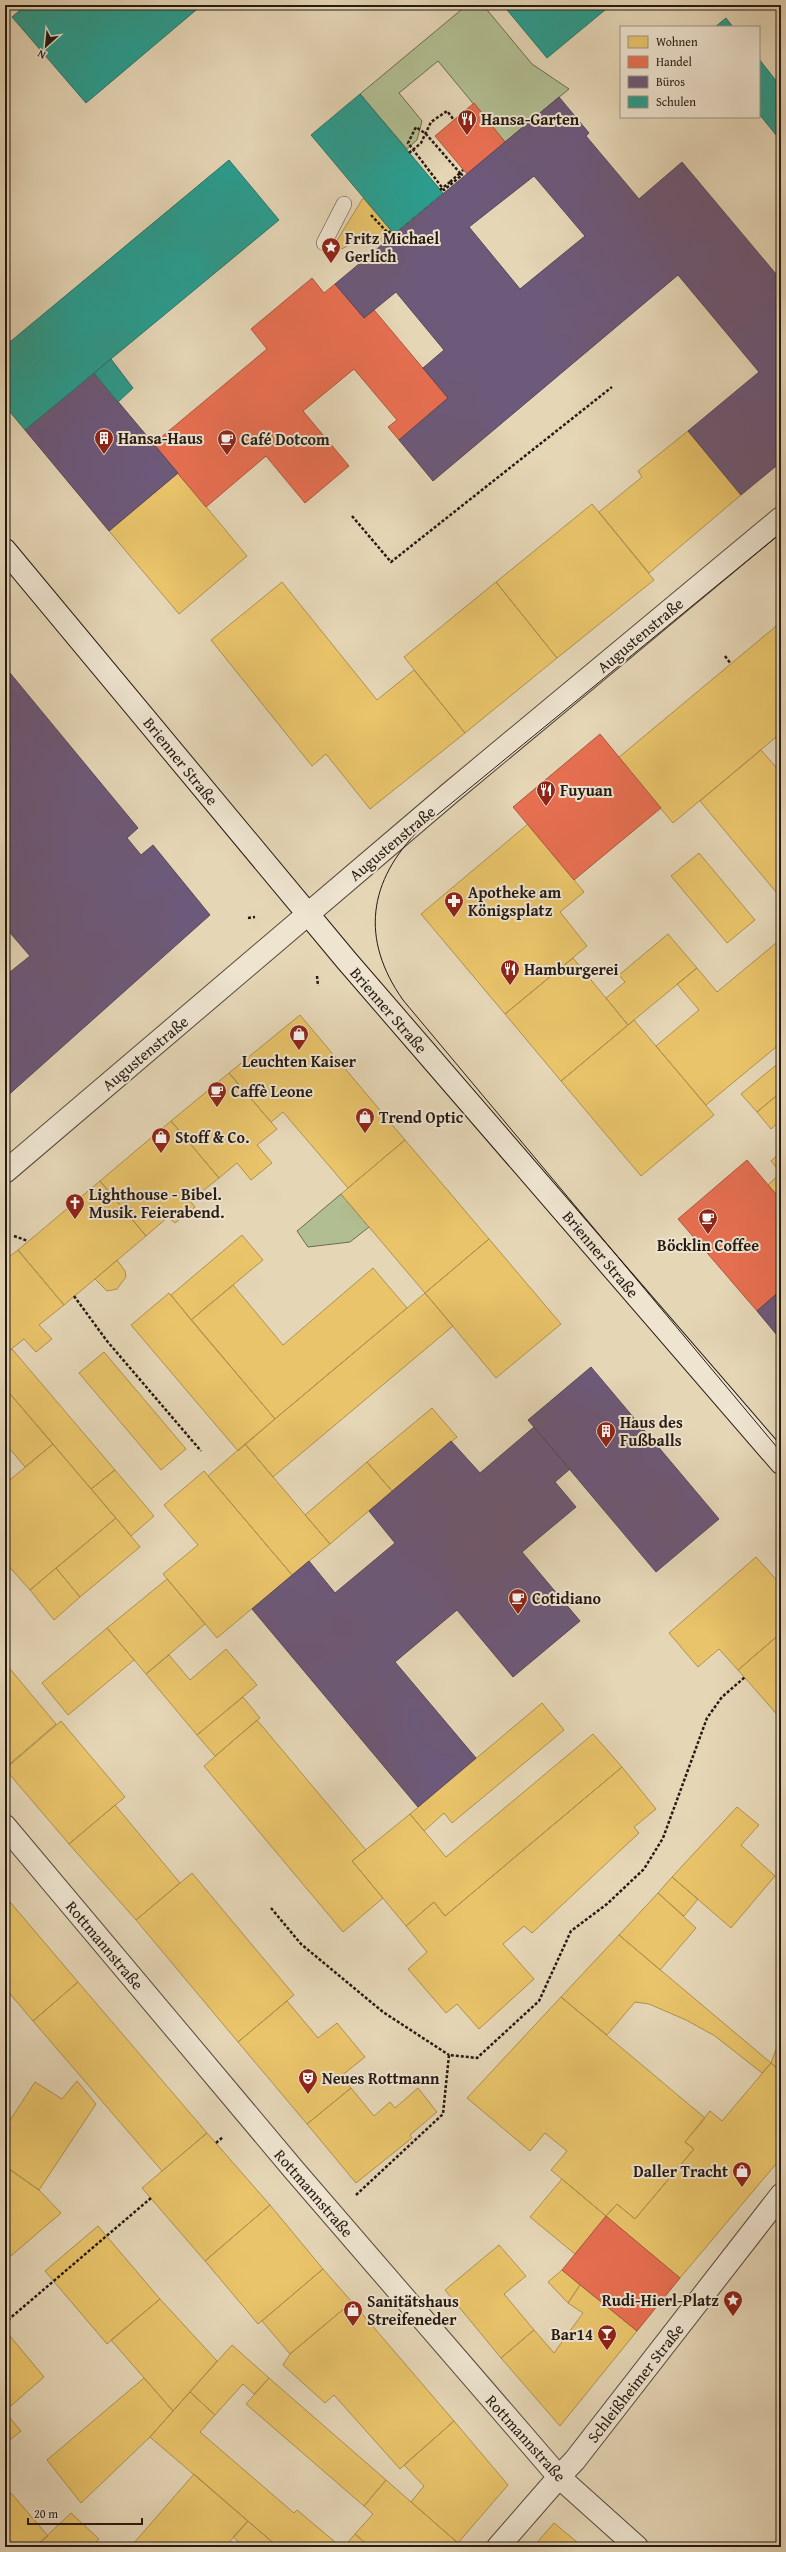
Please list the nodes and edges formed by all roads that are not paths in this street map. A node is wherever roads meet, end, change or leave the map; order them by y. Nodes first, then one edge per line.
1 (344, 204) dead end
2 (324, 243) dead end
3 (781, 518) edge
4 (5, 550) edge
5 (309, 914) junction
6 (5, 1172) edge
7 (781, 1463) edge
8 (5, 1826) edge
9 (781, 2195) edge
10 (559, 2477) junction
11 (498, 2547) edge
12 (637, 2547) edge

1 - 2 lane
3 - 5 street, Augustenstraße
4 - 5 street, Brienner Straße
5 - 6 street, Augustenstraße
5 - 7 street, Brienner Straße
8 - 10 street, Rottmannstraße
9 - 10 street, Schleißheimer Straße
10 - 11 street, Schleißheimer Straße
10 - 12 street, Rottmannstraße

